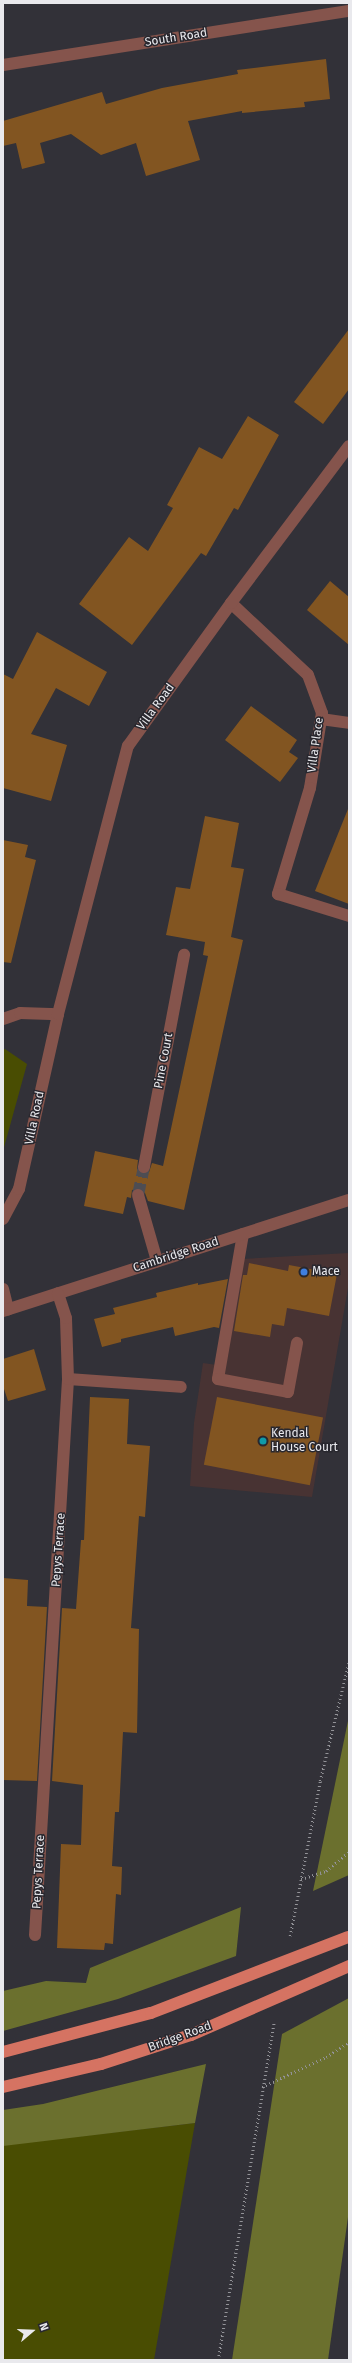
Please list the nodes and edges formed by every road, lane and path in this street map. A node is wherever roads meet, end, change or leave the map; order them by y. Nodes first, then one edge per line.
1 (349, 11) edge
2 (3, 65) edge
3 (349, 446) edge
4 (231, 603) junction
5 (321, 719) junction
6 (349, 723) edge
7 (349, 916) edge
8 (184, 955) dead end
9 (58, 1014) junction
10 (3, 1020) edge
11 (144, 1167) tunnel mouth
12 (138, 1195) tunnel mouth
13 (349, 1200) edge
14 (3, 1219) edge
15 (244, 1234) junction
16 (157, 1261) junction
17 (3, 1289) edge
18 (58, 1293) junction
19 (6, 1310) edge
20 (297, 1343) dead end
21 (68, 1379) junction
22 (181, 1387) dead end
23 (349, 1852) edge
24 (301, 1879) dead end
25 (35, 1935) dead end
26 (348, 1937) edge
27 (349, 1966) edge
28 (349, 2042) edge
29 (3, 2052) edge
30 (3, 2087) edge
31 (261, 2087) dead end

1 - 2 street, South Road
3 - 4 street, Villa Road
4 - 5 street, Villa Place
4 - 9 street, Villa Road
5 - 6 street
5 - 7 street, Villa Place
8 - 11 street, Pine Court
9 - 10 street
9 - 14 street, Villa Road
12 - 16 street
13 - 15 street, Cambridge Road
15 - 16 street, Cambridge Road
15 - 20 street
16 - 18 street, Cambridge Road
17 - 19 street
18 - 19 street, Cambridge Road
18 - 21 street, Pepys Terrace
21 - 22 street
21 - 25 street, Pepys Terrace
23 - 24 path
26 - 29 main road, bridge
27 - 30 main road, Bridge Road, bridge
28 - 31 path

